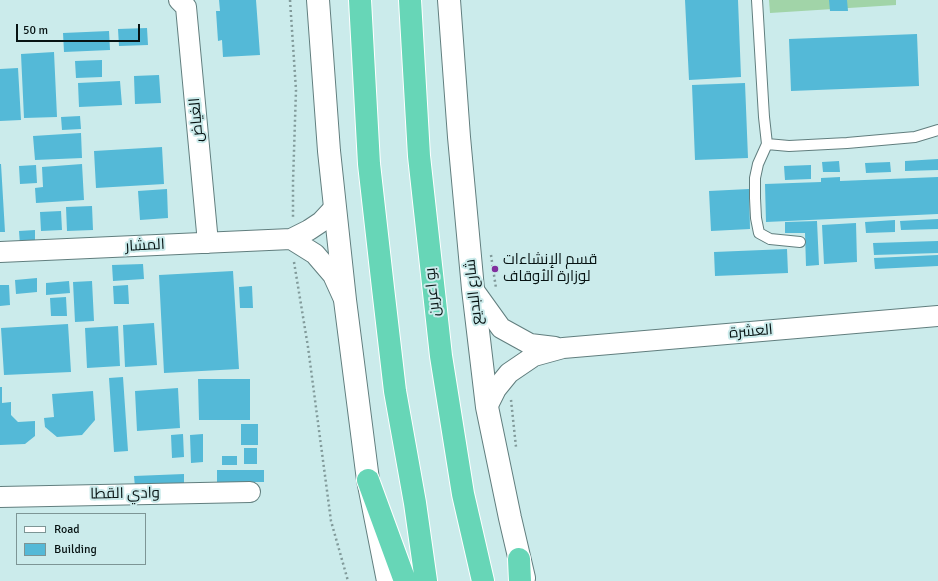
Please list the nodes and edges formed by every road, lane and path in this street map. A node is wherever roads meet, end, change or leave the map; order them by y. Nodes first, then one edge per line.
1 (178, 0) edge
2 (290, 0) edge
3 (318, 0) edge
4 (360, 0) edge
5 (410, 0) edge
6 (449, 0) edge
7 (757, 0) edge
8 (938, 130) edge
9 (767, 144) junction
10 (335, 207) junction
11 (291, 239) junction
12 (800, 242) dead end
13 (208, 243) junction
14 (0, 252) edge
15 (473, 290) junction
16 (345, 300) junction
17 (938, 316) edge
18 (563, 348) junction
19 (487, 407) junction
20 (368, 480) junction
21 (250, 492) dead end
22 (0, 497) edge
23 (519, 560) junction
24 (348, 581) edge
25 (388, 581) edge
26 (406, 581) edge
27 (426, 581) edge
28 (482, 581) edge
29 (520, 581) edge
30 (524, 581) edge

1 - 13 street, الغياض
2 - 11 path
3 - 10 main road
4 - 27 highway
5 - 28 highway, بو اعرين
6 - 15 main road, شارع البديع
7 - 9 lane
8 - 9 lane
9 - 12 lane
10 - 11 street, المشار
10 - 16 main road
11 - 13 street, المشار
11 - 16 street
11 - 24 path
13 - 14 street, المشار
15 - 18 street, العشرة
15 - 19 main road, شارع البديع
16 - 20 main road
17 - 18 street, العشرة
18 - 19 street, العشرة
19 - 23 main road, شارع البديع
20 - 25 main road
20 - 26 highway
21 - 22 street, وادي القطا
23 - 29 highway
23 - 30 main road, شارع البديع

